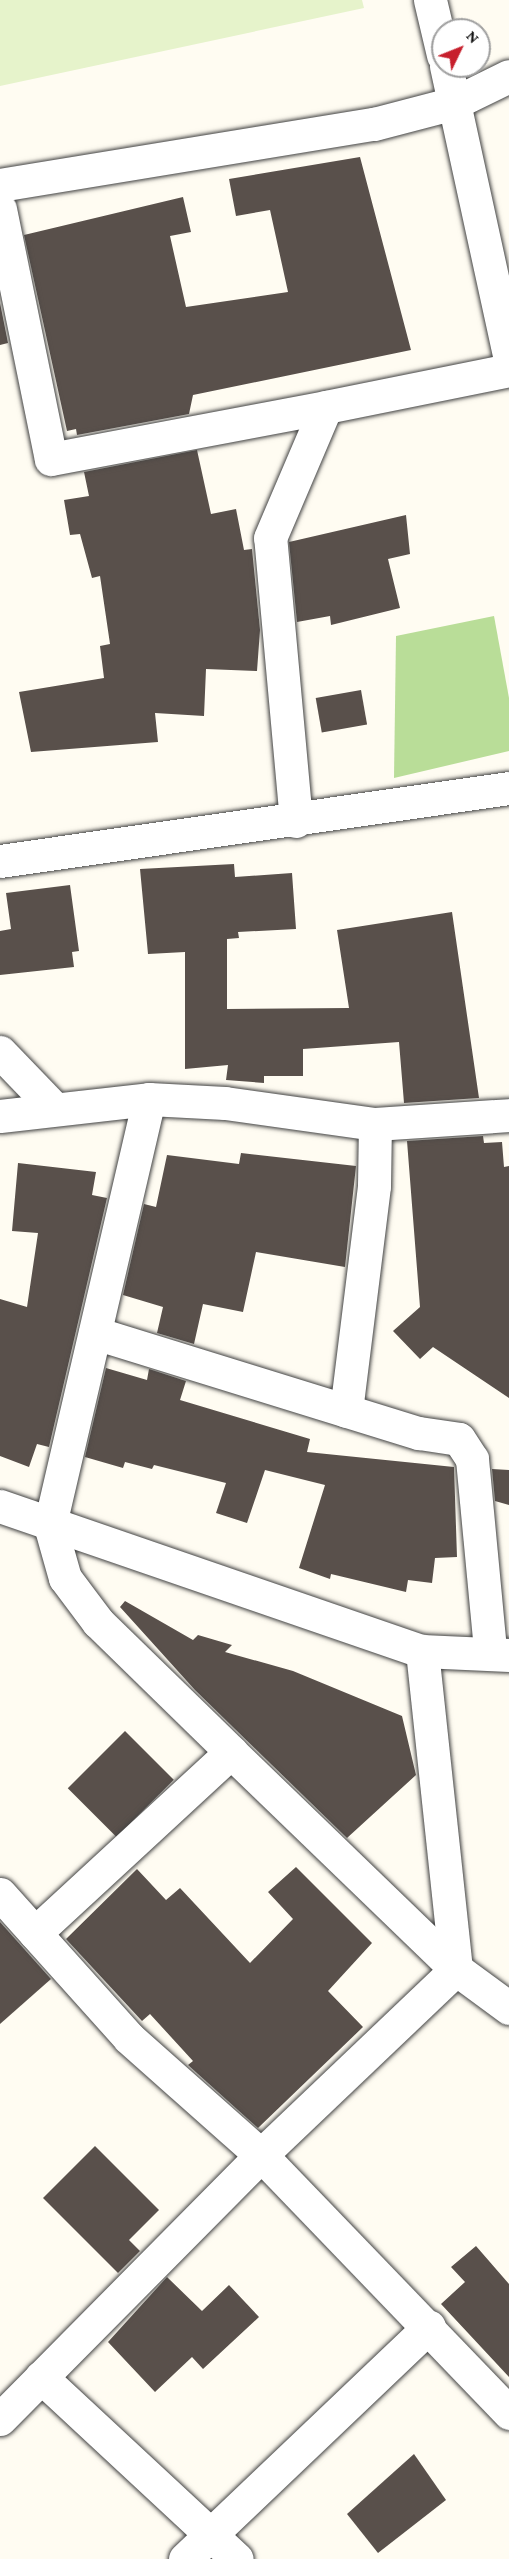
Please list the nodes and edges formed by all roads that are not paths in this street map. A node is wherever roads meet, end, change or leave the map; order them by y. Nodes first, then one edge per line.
1 (430, 0) edge
2 (434, 18) edge
3 (509, 76) edge
4 (449, 78) edge
5 (454, 103) junction
6 (0, 184) edge
7 (0, 209) edge
8 (509, 356) edge
9 (509, 370) edge
10 (326, 407) junction
11 (509, 788) edge
12 (296, 821) junction
13 (0, 861) edge
14 (0, 1053) edge
15 (149, 1099) junction
16 (53, 1107) junction
17 (509, 1115) edge
18 (0, 1116) edge
19 (375, 1124) junction
20 (95, 1333) junction
21 (346, 1411) junction
22 (0, 1506) edge
23 (50, 1525) junction
24 (422, 1651) junction
25 (500, 1653) edge
26 (231, 1752) junction
27 (0, 1894) edge
28 (35, 1934) junction
29 (456, 1969) junction
30 (509, 2008) edge
31 (261, 2155) junction
32 (429, 2327) junction
33 (41, 2377) junction
34 (509, 2414) edge
35 (0, 2419) edge
36 (211, 2534) junction
37 (185, 2559) edge
38 (237, 2559) edge

1 - 2 street
3 - 5 street
4 - 5 street
5 - 6 street
5 - 8 street
7 - 10 street
9 - 10 street
10 - 12 street
11 - 12 street
12 - 13 street
14 - 16 street
15 - 16 street
15 - 19 street
15 - 20 street
16 - 18 street
17 - 19 street
19 - 21 street
20 - 21 street
20 - 23 street
21 - 25 street
22 - 23 street
23 - 24 street
23 - 26 street
24 - 25 street
24 - 29 street
26 - 28 street
26 - 29 street
27 - 28 street
28 - 31 street
29 - 30 street
29 - 31 street
31 - 32 street
31 - 33 street
32 - 34 street
32 - 36 street
33 - 35 street
33 - 36 street
36 - 37 street
36 - 38 street

